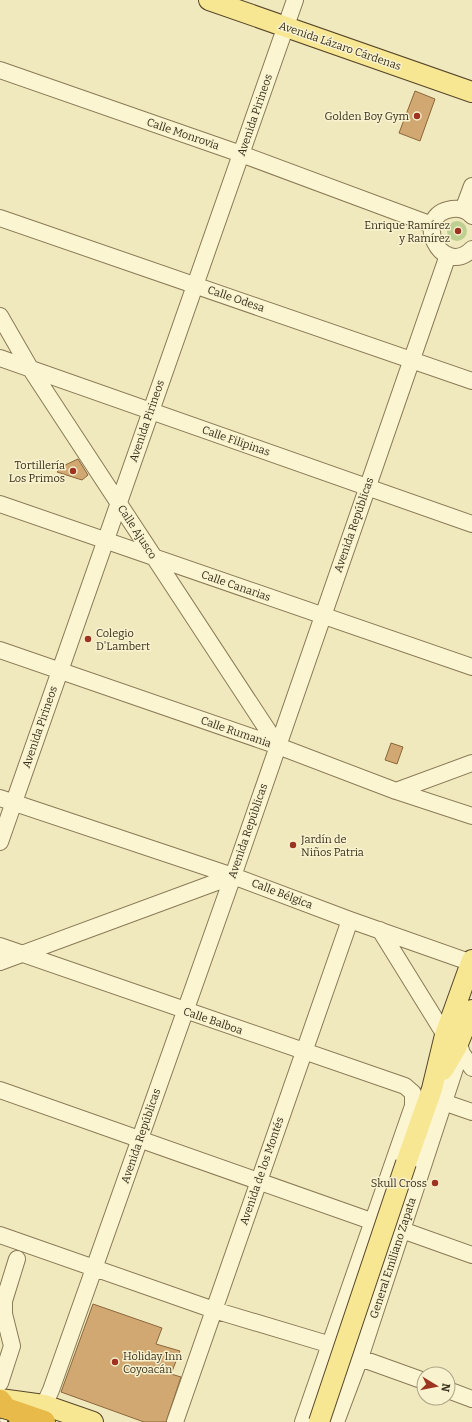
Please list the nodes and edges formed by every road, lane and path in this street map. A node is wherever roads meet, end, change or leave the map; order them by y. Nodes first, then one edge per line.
1 (209, 0) edge
2 (295, 0) edge
3 (286, 27) junction
4 (0, 70) edge
5 (472, 92) edge
6 (241, 154) junction
7 (472, 186) edge
8 (468, 213) edge
9 (0, 218) edge
10 (432, 225) junction
11 (472, 249) edge
12 (448, 255) junction
13 (195, 285) junction
14 (0, 316) edge
15 (0, 358) edge
16 (411, 360) junction
17 (30, 368) junction
18 (472, 381) edge
19 (151, 411) junction
20 (367, 487) junction
21 (0, 504) edge
22 (118, 504) junction
23 (472, 524) edge
24 (105, 541) junction
25 (153, 558) junction
26 (323, 616) junction
27 (0, 650) edge
28 (472, 667) edge
29 (60, 672) junction
30 (278, 746) junction
31 (472, 763) edge
32 (396, 791) junction
33 (7, 801) edge
34 (472, 816) edge
35 (0, 842) edge
36 (233, 876) junction
37 (350, 920) junction
38 (380, 930) junction
39 (0, 946) edge
40 (24, 954) junction
41 (0, 962) edge
42 (472, 962) edge
43 (184, 1010) junction
44 (470, 1016) edge
45 (446, 1035) junction
46 (304, 1052) junction
47 (461, 1052) junction
48 (472, 1068) edge
49 (0, 1090) edge
50 (438, 1095) junction
51 (472, 1112) edge
52 (140, 1138) junction
53 (259, 1180) junction
54 (374, 1222) junction
55 (402, 1230) junction
56 (0, 1235) edge
57 (472, 1255) edge
58 (17, 1259) dead end
59 (94, 1268) junction
60 (214, 1310) junction
61 (330, 1345) junction
62 (360, 1358) junction
63 (416, 1378) edge
64 (0, 1384) edge
65 (456, 1393) edge
66 (472, 1399) edge
67 (0, 1400) edge
68 (44, 1413) edge
69 (93, 1422) edge
70 (175, 1422) edge
71 (303, 1422) edge
72 (319, 1422) edge
73 (336, 1422) edge

1 - 3 main road, Avenida Lázaro Cárdenas
2 - 3 street, Avenida Pirineos
3 - 5 main road, Avenida Lázaro Cárdenas
3 - 6 street, Avenida Pirineos
4 - 6 street, Calle Monrovia
6 - 10 street, Calle Monrovia
6 - 13 street, Avenida Pirineos
7 - 8 street
8 - 10 street
9 - 13 street, Calle Odesa
10 - 12 street
11 - 12 street
12 - 16 street, Avenida Repúblicas
13 - 16 street, Calle Odesa
13 - 19 street, Avenida Pirineos
14 - 17 street, Calle Ajusco
15 - 17 street, Calle Filipinas
16 - 18 street, Calle Odesa
16 - 20 street, Avenida Repúblicas
17 - 19 street, Calle Filipinas
17 - 22 street, Calle Ajusco
19 - 20 street, Calle Filipinas
19 - 22 street, Avenida Pirineos
20 - 23 street, Calle Filipinas
20 - 26 street, Avenida Repúblicas
21 - 24 street, Calle Canarias
22 - 24 street, Avenida Pirineos
22 - 25 street, Calle Ajusco
24 - 25 street, Calle Canarias
24 - 29 street, Avenida Pirineos
25 - 26 street, Calle Canarias
25 - 30 street, Calle Ajusco
26 - 28 street, Calle Canarias
26 - 30 street, Avenida Repúblicas
27 - 29 street, Calle Rumania
29 - 30 street, Calle Rumania
29 - 33 street, Avenida Pirineos
30 - 32 street, Calle Rumania
30 - 36 street, Avenida Repúblicas
31 - 32 street
32 - 34 street, Calle Rumania
33 - 35 street, Avenida Pirineos
33 - 36 street, Calle Bélgica
36 - 37 street, Calle Bélgica
36 - 40 street
36 - 43 street, Avenida Repúblicas
37 - 38 street, Calle Bélgica
37 - 46 street, Avenida de los Montés
38 - 42 street, Calle Bélgica
38 - 45 street
39 - 40 street, Calle Balboa
40 - 41 street
40 - 43 street, Calle Balboa
42 - 45 main road, General Emiliano Zapata
43 - 46 street, Calle Balboa
43 - 52 street, Avenida Repúblicas
44 - 47 street, General Emiliano Zapata
44 - 50 main road, General Emiliano Zapata
45 - 50 main road, General Emiliano Zapata
46 - 53 street, Avenida de los Montés
46 - 54 street, Calle Balboa
47 - 48 street
47 - 50 street, General Emiliano Zapata
49 - 52 street
50 - 51 street
50 - 55 street, General Emiliano Zapata
50 - 72 main road, General Emiliano Zapata, bridge
52 - 53 street
52 - 59 street, Avenida Repúblicas
53 - 54 street
53 - 60 street, Avenida de los Montés
54 - 61 street
55 - 57 street
55 - 62 street, General Emiliano Zapata
56 - 59 street
58 - 64 street
59 - 60 street
59 - 68 street, Avenida Repúblicas
60 - 61 street
60 - 70 street, Avenida de los Montés
61 - 71 street
62 - 63 street
62 - 73 street, General Emiliano Zapata
65 - 66 street
67 - 68 highway
68 - 69 main road

